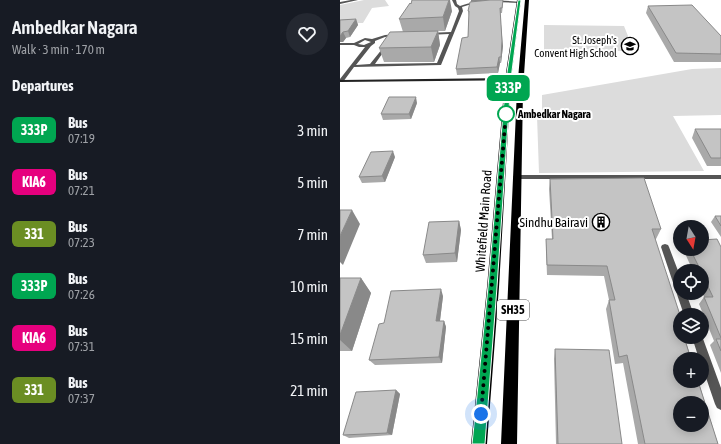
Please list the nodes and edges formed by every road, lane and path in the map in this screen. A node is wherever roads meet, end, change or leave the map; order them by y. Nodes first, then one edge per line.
1 (356, 0) edge
2 (454, 0) edge
3 (492, 0) edge
4 (522, 1) edge
5 (340, 3) edge
6 (460, 8) junction
7 (406, 34) edge
8 (421, 34) edge
9 (452, 34) junction
10 (373, 40) junction
11 (448, 40) junction
12 (440, 42) dead end
13 (391, 43) edge
14 (340, 44) edge
15 (355, 44) junction
16 (369, 45) junction
17 (372, 65) junction
18 (353, 66) junction
19 (508, 79) junction
20 (520, 79) junction
21 (340, 81) edge
22 (517, 177) junction
23 (721, 178) edge
24 (665, 247) dead end
25 (673, 269) edge
26 (700, 344) edge
27 (721, 404) edge
28 (479, 444) edge
29 (509, 444) edge

1 - 5 street
2 - 6 street
3 - 4 street
3 - 6 street
4 - 19 main road, Whitefield Main Road / SH35
4 - 20 main road, SH35
6 - 9 street
7 - 10 street
8 - 9 street
9 - 11 street
10 - 15 street
10 - 16 street
11 - 12 street
11 - 17 street
13 - 17 street
14 - 15 street
15 - 16 street
16 - 18 street
17 - 18 street
18 - 21 street
19 - 20 street
19 - 21 street
19 - 28 main road, Whitefield Main Road / SH35
20 - 22 main road, SH35
22 - 23 street
22 - 29 main road, SH35
24 - 25 street
26 - 27 street

